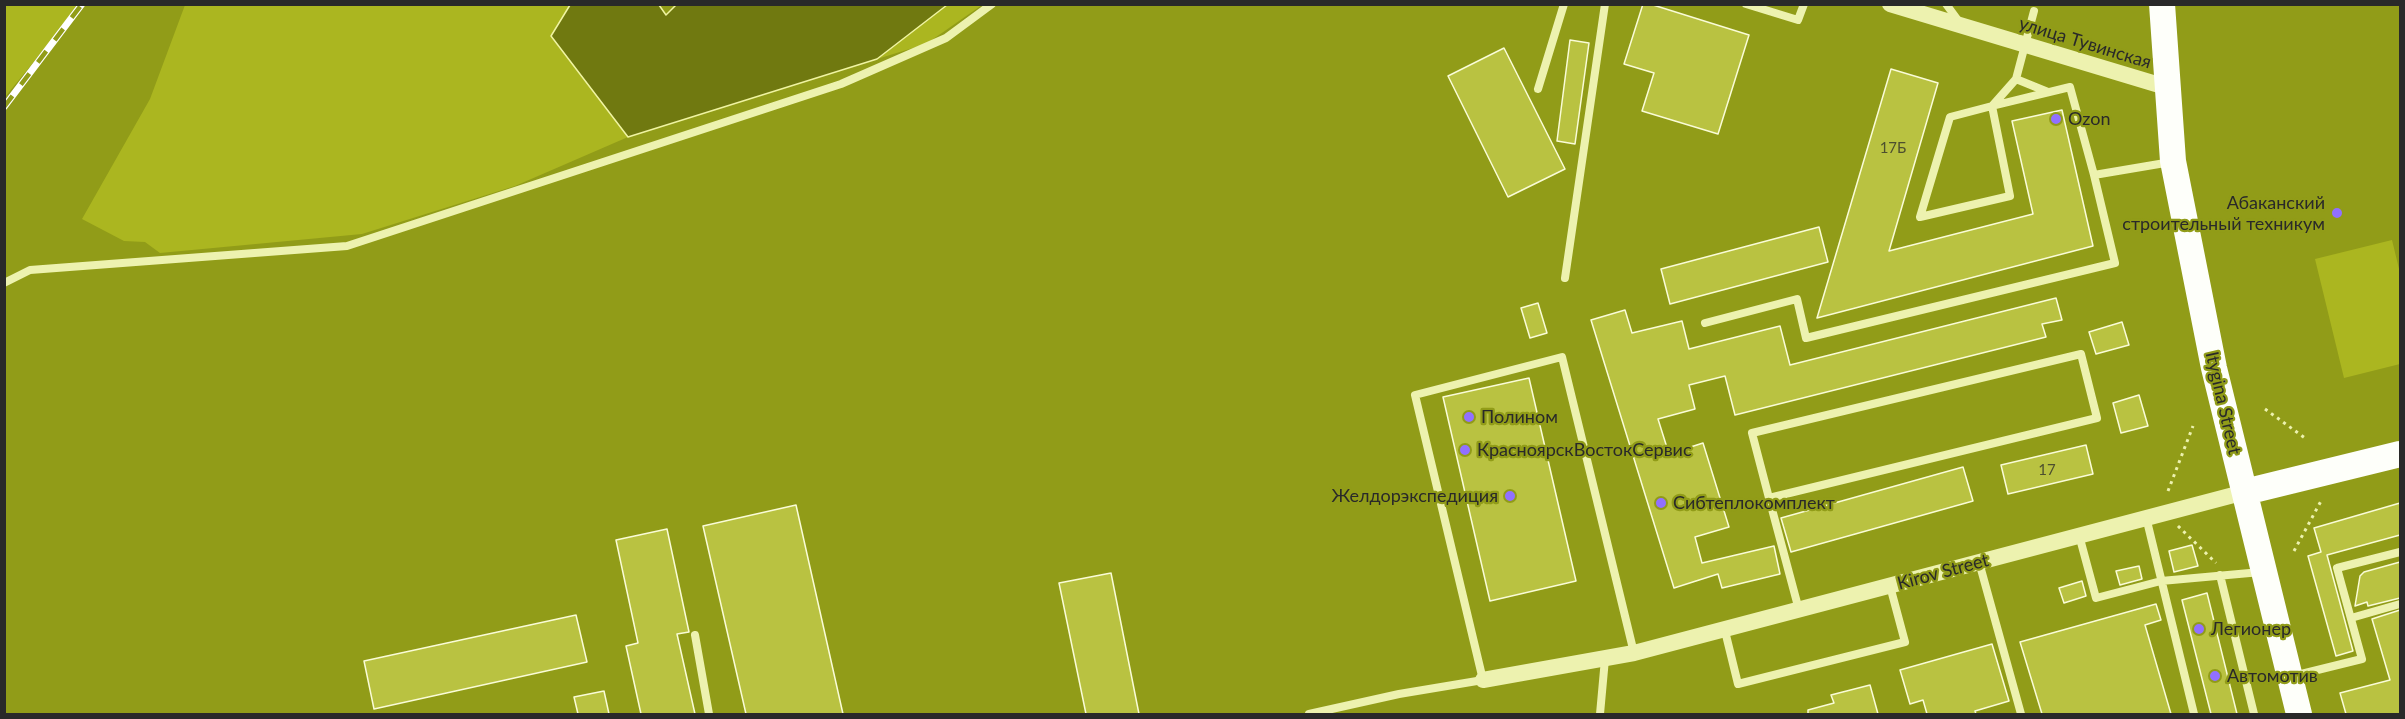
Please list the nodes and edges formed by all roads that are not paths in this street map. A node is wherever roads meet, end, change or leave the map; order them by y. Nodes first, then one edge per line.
1 (992, 4) edge
2 (1564, 4) edge
3 (1605, 4) edge
4 (1746, 4) edge
5 (1804, 4) edge
6 (1890, 4) edge
7 (1946, 4) edge
8 (2162, 4) edge
9 (2034, 11) dead end
10 (1963, 27) junction
11 (2025, 45) junction
12 (2016, 79) junction
13 (2166, 87) junction
14 (1538, 89) dead end
15 (2048, 92) junction
16 (1992, 106) junction
17 (2173, 161) junction
18 (2094, 175) junction
19 (1565, 278) dead end
20 (4, 283) edge
21 (1705, 323) dead end
22 (2400, 454) edge
23 (2245, 492) junction
24 (1769, 498) junction
25 (2146, 517) junction
26 (2079, 535) junction
27 (2400, 552) edge
28 (1979, 562) junction
29 (2219, 570) junction
30 (2264, 572) junction
31 (2161, 581) junction
32 (1890, 586) junction
33 (2400, 604) edge
34 (1799, 611) junction
35 (2351, 618) junction
36 (1725, 631) junction
37 (695, 636) dead end
38 (1635, 653) junction
39 (1605, 659) junction
40 (2290, 677) junction
41 (1483, 680) junction
42 (709, 714) edge
43 (1309, 714) edge
44 (1600, 714) edge
45 (2021, 714) edge
46 (2194, 714) edge
47 (2254, 714) edge
48 (2299, 714) edge

1 - 20 lane
2 - 14 lane
3 - 19 lane
4 - 5 lane
6 - 10 street, улица Тувинская
7 - 10 lane
8 - 13 main road, Itygina Street
9 - 11 lane
10 - 11 street, улица Тувинская
11 - 12 lane
11 - 13 street, улица Тувинская
12 - 15 lane
12 - 16 lane
13 - 17 main road, Itygina Street
15 - 16 lane
15 - 18 lane
16 - 16 lane
17 - 18 lane
17 - 23 main road, Itygina Street
18 - 21 lane
22 - 23 main road, Kirov Street
23 - 25 street, Kirov Street
23 - 30 main road, Itygina Street
24 - 24 lane
24 - 34 lane
25 - 26 street, Kirov Street
25 - 31 lane
26 - 28 street, Kirov Street
26 - 31 lane
27 - 35 lane
28 - 32 street, Kirov Street
28 - 45 lane
29 - 30 lane
29 - 31 lane
29 - 47 lane
30 - 40 main road, Itygina Street
31 - 46 lane
32 - 34 street, Kirov Street
32 - 36 lane
33 - 35 lane
34 - 36 street, Kirov Street
35 - 40 lane
36 - 38 street, Kirov Street
37 - 42 lane
38 - 39 street, Kirov Street
38 - 41 lane
39 - 41 street, Kirov Street
39 - 44 lane
40 - 48 main road, Itygina Street
41 - 43 lane

